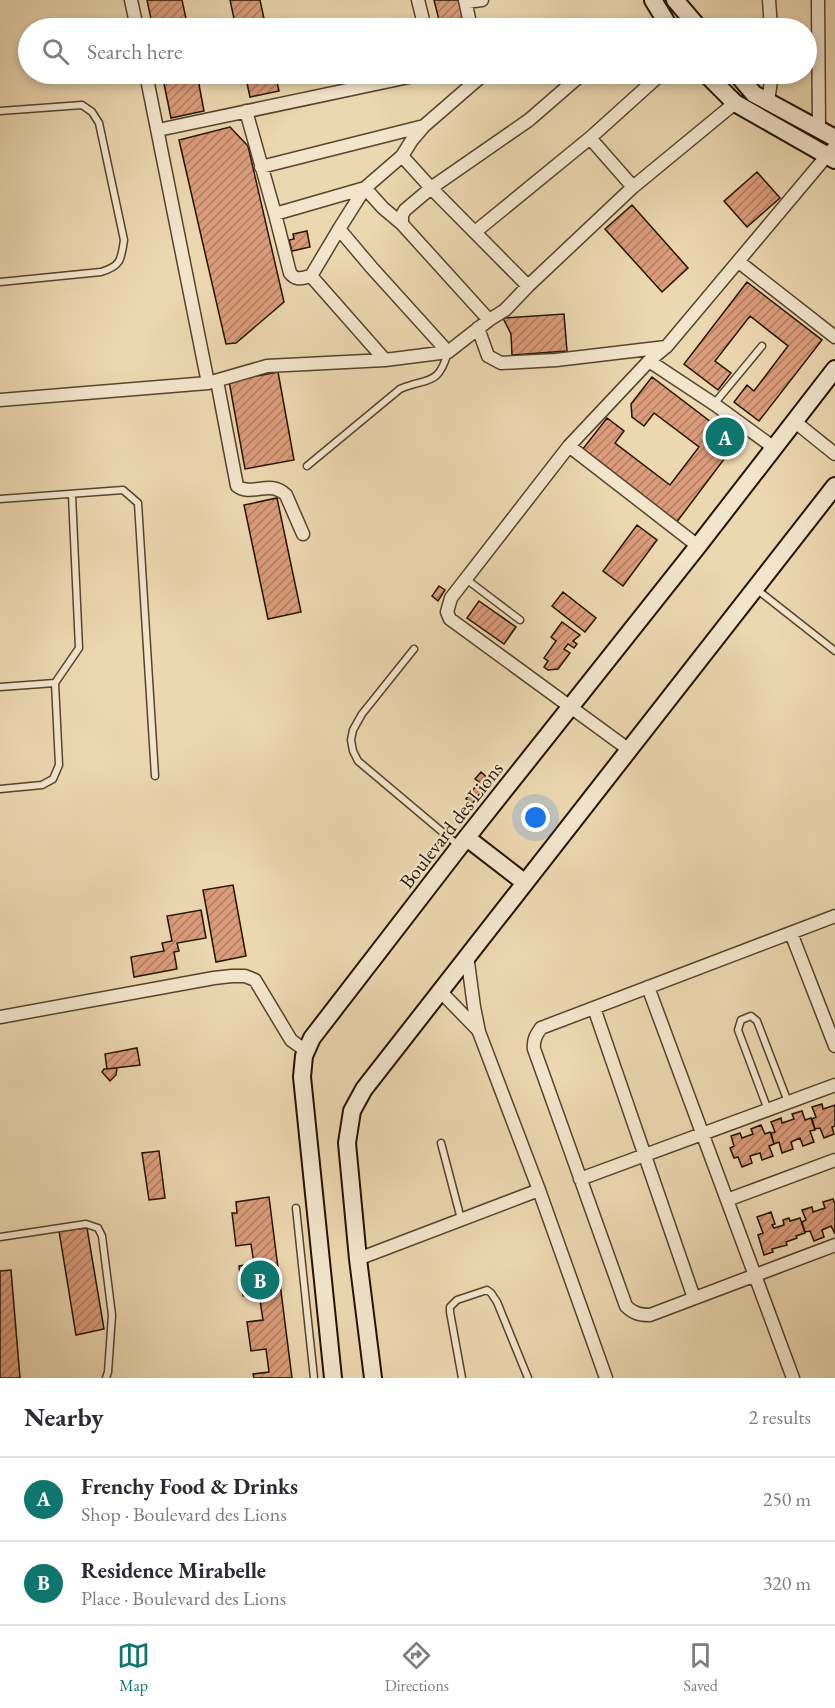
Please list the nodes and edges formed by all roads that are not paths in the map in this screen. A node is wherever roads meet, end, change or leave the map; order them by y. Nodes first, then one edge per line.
1 (130, 0) edge
2 (418, 0) edge
3 (482, 0) edge
4 (653, 0) edge
5 (675, 0) edge
6 (769, 0) edge
7 (818, 0) edge
8 (466, 1) edge
9 (134, 18) edge
10 (422, 18) edge
11 (469, 18) edge
12 (663, 18) edge
13 (690, 18) edge
14 (770, 18) edge
15 (817, 18) edge
16 (148, 84) edge
17 (375, 84) edge
18 (472, 84) edge
19 (570, 84) edge
20 (650, 84) edge
21 (716, 84) edge
22 (746, 84) edge
23 (771, 84) edge
24 (815, 84) edge
25 (768, 102) junction
26 (735, 103) junction
27 (0, 111) edge
28 (246, 111) junction
29 (424, 126) junction
30 (158, 130) junction
31 (819, 130) junction
32 (590, 138) junction
33 (835, 138) edge
34 (832, 154) edge
35 (402, 156) junction
36 (261, 167) junction
37 (633, 187) junction
38 (366, 188) junction
39 (431, 188) junction
40 (275, 214) junction
41 (402, 225) junction
42 (339, 229) junction
43 (475, 232) junction
44 (739, 262) junction
45 (311, 276) junction
46 (0, 282) edge
47 (528, 286) junction
48 (489, 320) junction
49 (478, 328) junction
50 (835, 337) edge
51 (667, 346) junction
52 (762, 346) dead end
53 (448, 352) junction
54 (384, 360) junction
55 (649, 361) junction
56 (835, 369) edge
57 (213, 382) junction
58 (0, 400) edge
59 (714, 404) junction
60 (794, 421) junction
61 (569, 446) junction
62 (773, 447) junction
63 (835, 454) edge
64 (307, 466) dead end
65 (835, 486) edge
66 (72, 495) junction
67 (0, 499) edge
68 (303, 534) dead end
69 (698, 546) junction
70 (466, 579) junction
71 (755, 588) junction
72 (519, 620) dead end
73 (414, 649) dead end
74 (835, 651) edge
75 (55, 683) junction
76 (0, 687) edge
77 (571, 707) junction
78 (628, 749) junction
79 (155, 776) dead end
80 (0, 789) edge
81 (464, 842) junction
82 (524, 882) junction
83 (835, 916) edge
84 (791, 933) junction
85 (467, 955) junction
86 (648, 987) junction
87 (440, 991) junction
88 (594, 1008) junction
89 (0, 1017) edge
90 (479, 1032) junction
91 (835, 1047) edge
92 (306, 1051) junction
93 (835, 1085) edge
94 (788, 1102) junction
95 (768, 1110) junction
96 (702, 1134) junction
97 (441, 1143) dead end
98 (645, 1155) junction
99 (835, 1161) edge
100 (580, 1179) junction
101 (539, 1190) junction
102 (727, 1200) junction
103 (296, 1208) dead end
104 (461, 1219) junction
105 (317, 1230) junction
106 (299, 1232) junction
107 (0, 1237) edge
108 (835, 1245) edge
109 (358, 1259) junction
110 (754, 1275) junction
111 (323, 1287) junction
112 (305, 1290) junction
113 (694, 1298) junction
114 (106, 1378) edge
115 (314, 1378) edge
116 (333, 1378) edge
117 (373, 1378) edge
118 (462, 1378) edge
119 (528, 1378) edge
120 (606, 1378) edge
121 (793, 1378) edge

1 - 9 street
2 - 10 street
3 - 8 street
4 - 12 main road
5 - 13 main road
6 - 14 street
7 - 15 street
8 - 11 street
16 - 30 street
17 - 28 street
18 - 29 street
19 - 39 street
20 - 32 street
21 - 26 main road
22 - 25 main road
23 - 25 street
24 - 31 street
25 - 31 main road
26 - 34 main road
26 - 37 street
27 - 46 lane
28 - 30 street
28 - 36 street
29 - 35 street
29 - 36 street
30 - 57 street
31 - 33 main road
32 - 37 street
32 - 43 street
34 - 44 street
35 - 38 street
35 - 39 street
36 - 40 street
37 - 47 street
38 - 40 street
38 - 41 street
38 - 42 street
39 - 41 street
39 - 43 street
40 - 45 street
41 - 48 street
42 - 45 street
42 - 53 street
43 - 47 street
44 - 50 street
44 - 51 street
45 - 54 street
47 - 48 street
48 - 49 street
49 - 51 street
49 - 53 street
51 - 55 street
52 - 59 lane
53 - 54 street
53 - 64 lane
54 - 57 street
55 - 59 street
55 - 61 street
56 - 60 main road, Boulevard des Lions
57 - 58 street
57 - 68 street
59 - 62 street
60 - 62 main road, Boulevard des Lions
60 - 63 street
61 - 69 street
61 - 70 street
62 - 69 main road, Boulevard des Lions
65 - 71 main road
66 - 67 lane
66 - 75 lane
66 - 79 lane
69 - 77 main road, Boulevard des Lions
70 - 72 lane
70 - 77 street
71 - 74 lane
71 - 78 main road
73 - 81 lane
75 - 76 lane
75 - 80 lane
77 - 78 street
77 - 81 main road, Boulevard des Lions
78 - 82 main road
81 - 82 main road
81 - 92 main road, Boulevard des Lions
82 - 85 main road
83 - 84 street
84 - 86 street
84 - 91 street
85 - 87 main road
85 - 90 street
86 - 88 street
86 - 96 street
87 - 90 street
87 - 109 main road
88 - 98 street
88 - 100 street
89 - 92 street
90 - 101 street
92 - 105 main road, Boulevard des Lions
93 - 94 street
94 - 95 street
94 - 95 lane
95 - 96 street
96 - 98 street
96 - 102 street
97 - 104 lane
98 - 100 street
98 - 113 street
99 - 102 street
100 - 113 street
101 - 104 street
101 - 120 street
102 - 110 street
103 - 106 lane
104 - 109 street
105 - 106 lane
105 - 111 main road, Boulevard des Lions
106 - 112 lane
107 - 114 lane
108 - 110 street
109 - 117 main road
110 - 113 street
110 - 121 street
111 - 112 lane
111 - 116 main road, Boulevard des Lions
112 - 115 lane
118 - 119 lane

